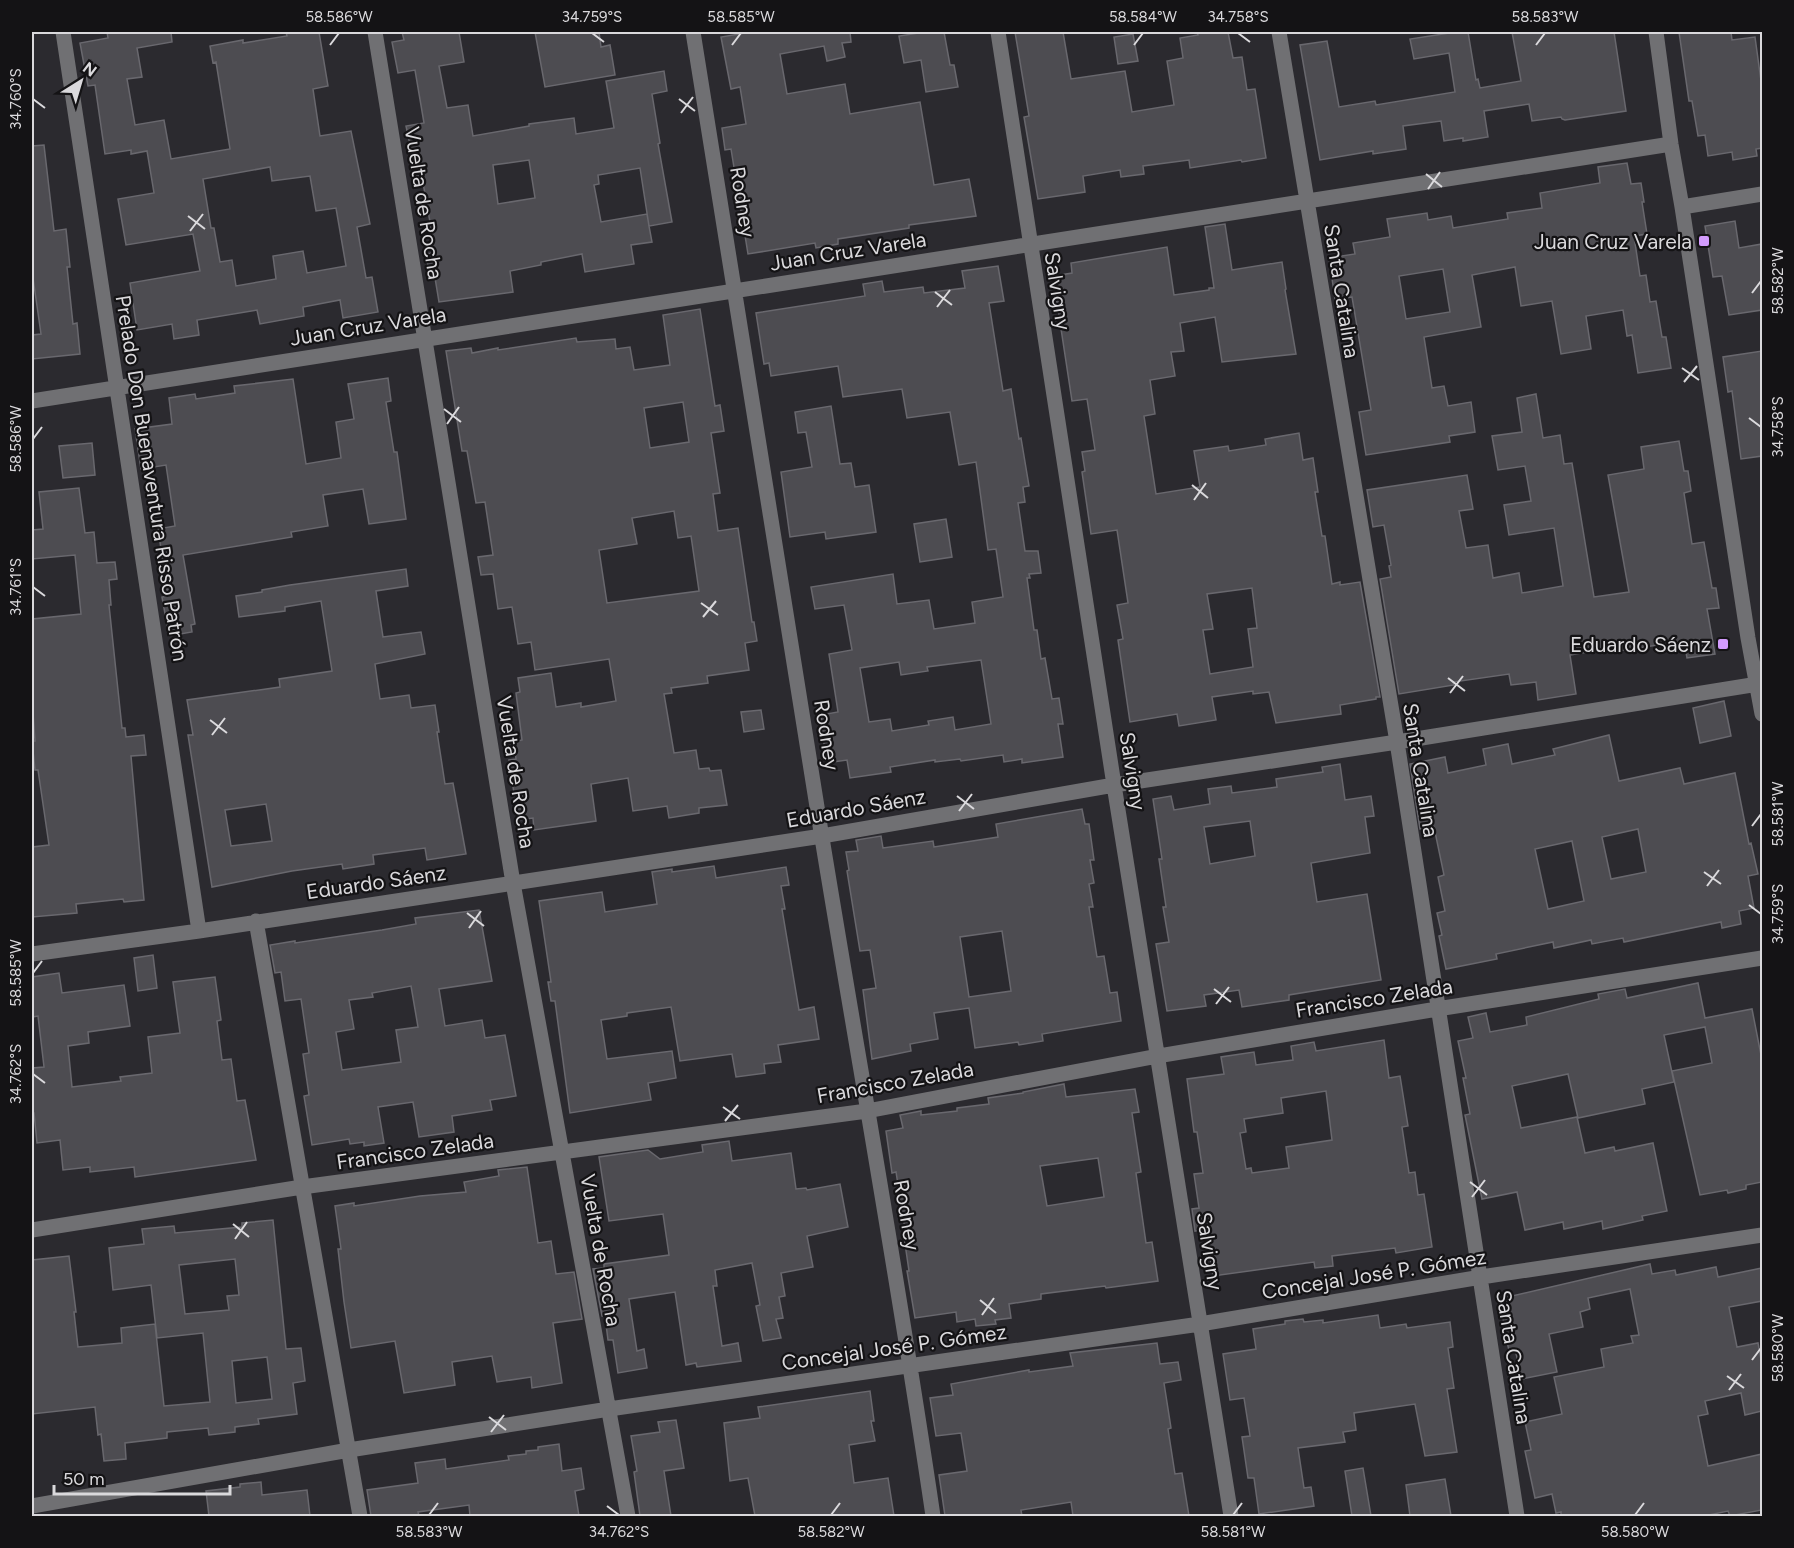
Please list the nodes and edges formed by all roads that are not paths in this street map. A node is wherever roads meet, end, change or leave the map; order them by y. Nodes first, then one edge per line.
1 (63, 32) edge
2 (375, 32) edge
3 (693, 32) edge
4 (998, 32) edge
5 (1279, 32) edge
6 (1656, 32) edge
7 (1671, 144) junction
8 (1762, 194) edge
9 (1306, 202) junction
10 (1682, 207) junction
11 (1030, 243) junction
12 (736, 289) junction
13 (425, 339) junction
14 (118, 386) junction
15 (32, 401) edge
16 (1758, 684) junction
17 (1762, 713) edge
18 (1397, 742) junction
19 (1114, 785) junction
20 (822, 836) junction
21 (513, 883) junction
22 (256, 921) junction
23 (199, 931) junction
24 (32, 954) edge
25 (1762, 958) edge
26 (1437, 1009) junction
27 (1158, 1056) junction
28 (867, 1111) junction
29 (561, 1152) junction
30 (302, 1187) junction
31 (32, 1230) edge
32 (1762, 1235) edge
33 (1481, 1277) junction
34 (1200, 1324) junction
35 (911, 1365) junction
36 (609, 1409) junction
37 (349, 1450) junction
38 (32, 1506) edge
39 (360, 1516) edge
40 (628, 1516) edge
41 (933, 1516) edge
42 (1231, 1516) edge
43 (1516, 1516) edge

1 - 14 street, Prelado Don Buenaventura Risso Patrón
2 - 13 street, Vuelta de Rocha
3 - 12 street, Rodney
4 - 11 street, Salvigny
5 - 9 street, Santa Catalina
6 - 7 street
7 - 9 street, Juan Cruz Varela
7 - 10 street
8 - 10 street
9 - 11 street, Juan Cruz Varela
9 - 18 street, Santa Catalina
10 - 16 street
11 - 12 street, Juan Cruz Varela
11 - 19 street, Salvigny
12 - 13 street, Juan Cruz Varela
12 - 20 street, Rodney
13 - 14 street, Juan Cruz Varela
13 - 21 street, Vuelta de Rocha
14 - 15 street, Juan Cruz Varela
14 - 23 street, Prelado Don Buenaventura Risso Patrón
16 - 17 street
16 - 18 street, Eduardo Sáenz
18 - 19 street, Eduardo Sáenz
18 - 26 street, Santa Catalina
19 - 20 street, Eduardo Sáenz
19 - 27 street, Salvigny
20 - 21 street, Eduardo Sáenz
20 - 28 street, Rodney
21 - 22 street, Eduardo Sáenz
21 - 29 street, Vuelta de Rocha
22 - 23 street, Eduardo Sáenz
22 - 30 street
23 - 24 street, Eduardo Sáenz
25 - 26 street, Francisco Zelada
26 - 27 street, Francisco Zelada
26 - 33 street, Santa Catalina
27 - 28 street, Francisco Zelada
27 - 34 street, Salvigny
28 - 29 street, Francisco Zelada
28 - 35 street, Rodney
29 - 30 street, Francisco Zelada
29 - 36 street, Vuelta de Rocha
30 - 31 street, Francisco Zelada
30 - 37 street
32 - 33 street, Concejal José P. Gómez
33 - 34 street, Concejal José P. Gómez
33 - 43 street, Santa Catalina
34 - 35 street, Concejal José P. Gómez
34 - 42 street, Salvigny
35 - 36 street, Concejal José P. Gómez
35 - 41 street, Rodney
36 - 37 street, Concejal José P. Gómez
36 - 40 street, Vuelta de Rocha
37 - 38 street, Concejal José P. Gómez
37 - 39 street

